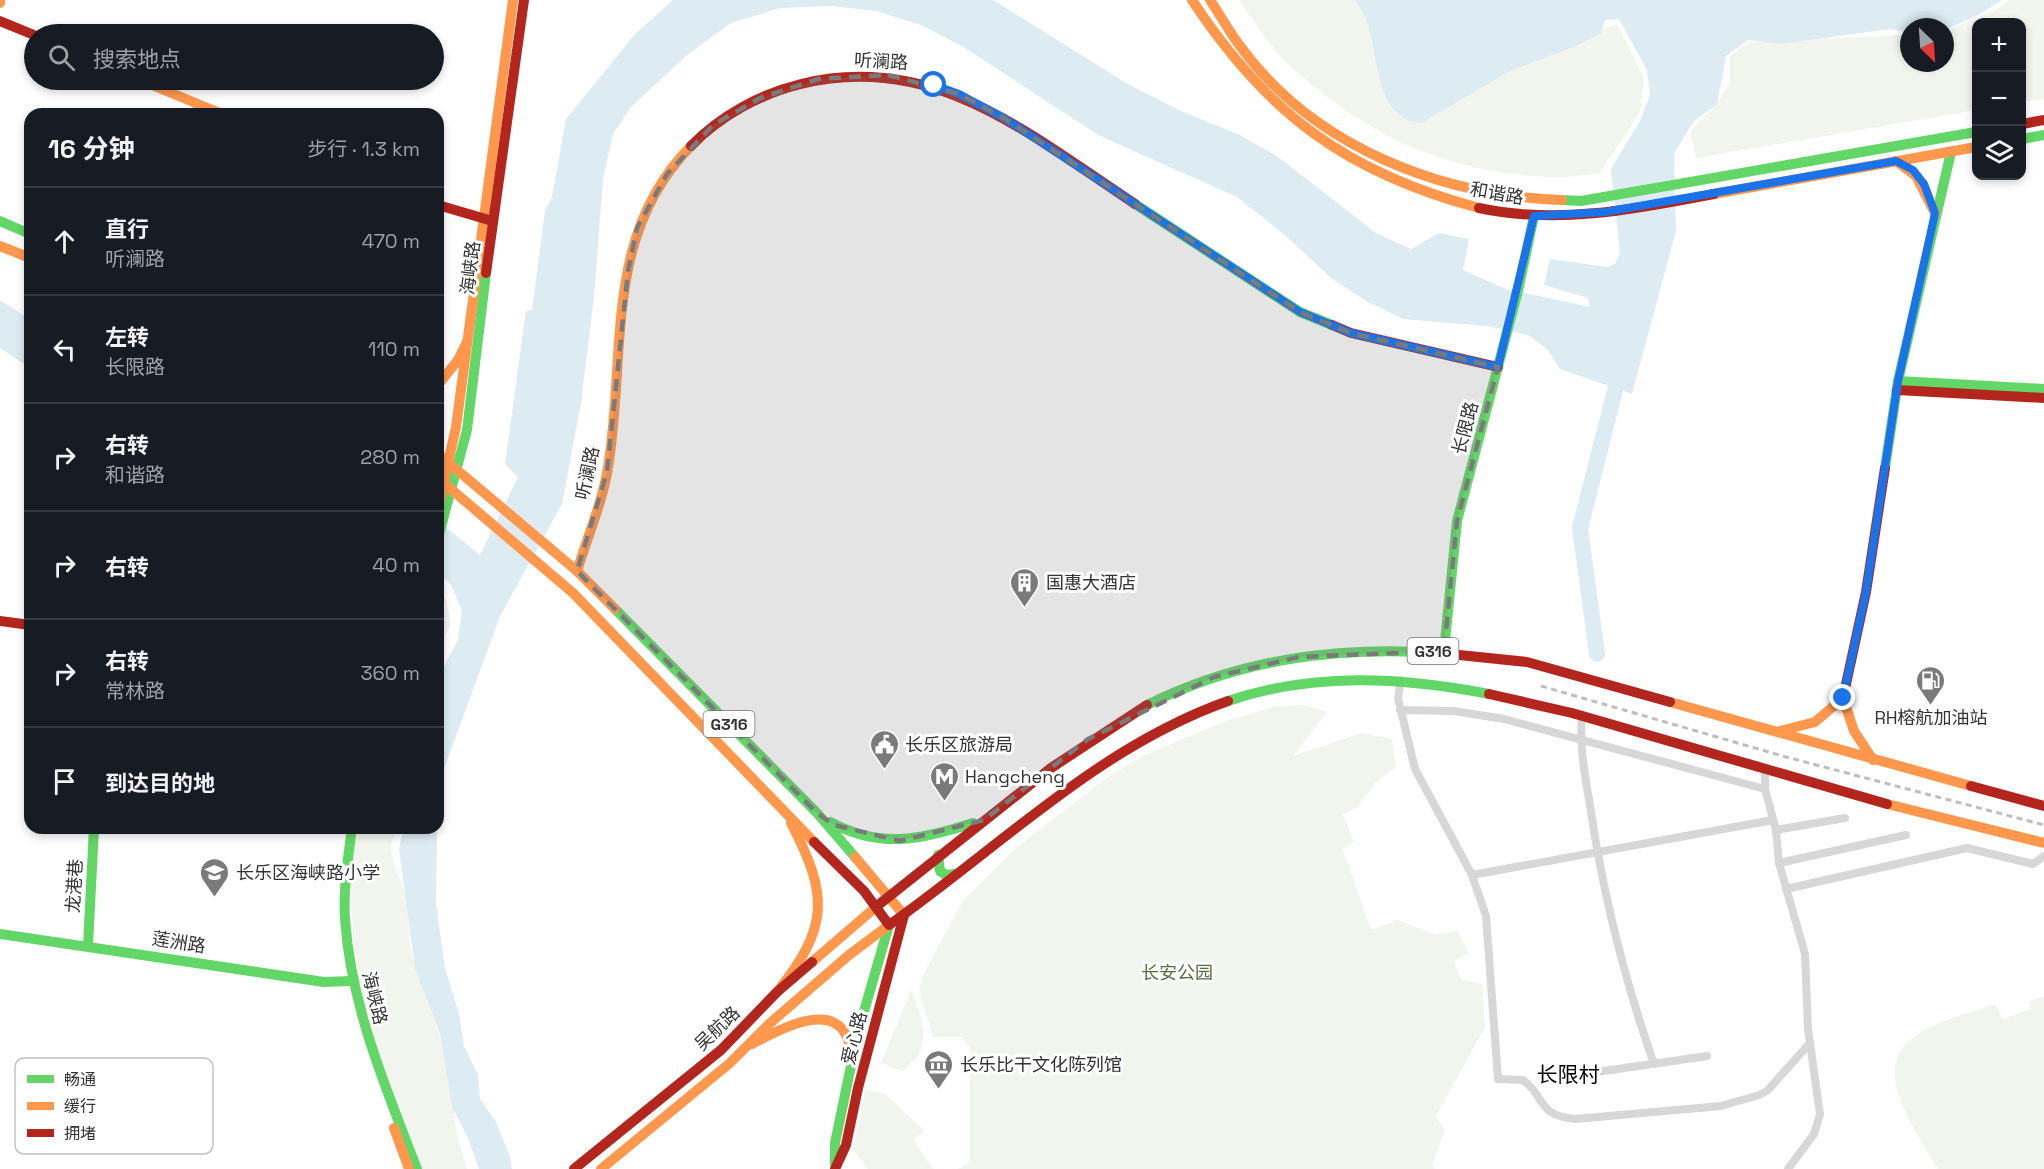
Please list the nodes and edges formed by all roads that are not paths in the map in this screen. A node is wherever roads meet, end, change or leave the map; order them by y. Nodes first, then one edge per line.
1 (513, 0) edge
2 (524, 0) edge
3 (1192, 0) edge
4 (1210, 0) edge
5 (0, 21) edge
6 (24, 31) edge
7 (164, 90) edge
8 (208, 108) edge
9 (2044, 120) edge
10 (2026, 123) edge
11 (1972, 133) edge
12 (2044, 135) edge
13 (2026, 138) edge
14 (1972, 148) edge
15 (1951, 152) junction
16 (1896, 161) junction
17 (444, 207) edge
18 (1935, 213) junction
19 (1534, 216) junction
20 (487, 220) junction
21 (0, 221) edge
22 (24, 231) edge
23 (0, 246) edge
24 (24, 256) edge
25 (467, 342) junction
26 (1498, 367) junction
27 (444, 378) edge
28 (1898, 385) junction
29 (2044, 388) edge
30 (2044, 398) edge
31 (444, 459) edge
32 (453, 466) junction
33 (445, 483) edge
34 (576, 571) junction
35 (0, 621) edge
36 (24, 624) edge
37 (1444, 651) junction
38 (1401, 678) junction
39 (1843, 698) junction
40 (1400, 710) junction
41 (1582, 717) junction
42 (1773, 731) junction
43 (1580, 739) junction
44 (1873, 760) junction
45 (1765, 769) junction
46 (1765, 789) junction
47 (780, 806) junction
48 (2044, 806) edge
49 (817, 813) junction
50 (1845, 819) dead end
51 (984, 820) junction
52 (1773, 820) junction
53 (1776, 830) junction
54 (94, 834) edge
55 (343, 834) edge
56 (351, 834) edge
57 (1906, 835) dead end
58 (2044, 843) edge
59 (1597, 852) junction
60 (938, 855) junction
61 (2044, 856) edge
62 (1779, 863) junction
63 (955, 874) junction
64 (1472, 875) junction
65 (1786, 889) junction
66 (890, 895) junction
67 (877, 906) junction
68 (904, 915) junction
69 (889, 925) junction
70 (0, 934) edge
71 (88, 945) junction
72 (811, 963) junction
73 (823, 977) junction
74 (348, 981) junction
75 (777, 992) junction
76 (1810, 1043) junction
77 (746, 1047) junction
78 (1707, 1056) dead end
79 (852, 1060) junction
80 (1654, 1064) junction
81 (1597, 1072) dead end
82 (835, 1168) edge
83 (409, 1169) edge
84 (417, 1169) edge
85 (574, 1169) edge
86 (602, 1169) edge
87 (1788, 1169) edge

1 - 20 main road, 海峡路
2 - 20 main road, 海峡路
3 - 19 main road, 和谐路
4 - 11 main road, 和谐路
5 - 6 main road
7 - 8 main road
9 - 10 main road
12 - 13 main road
14 - 15 main road, 和谐路
15 - 16 main road, 和谐路
15 - 18 main road
16 - 18 main road
16 - 19 main road, 和谐路
17 - 20 main road
18 - 28 main road
19 - 26 main road, 长限路
20 - 25 main road, 海峡路
20 - 32 main road, 海峡路
21 - 22 main road
23 - 24 main road
25 - 27 main road
25 - 32 main road, 海峡路
26 - 34 main road, 听澜路
26 - 37 main road, 长限路
28 - 29 main road
28 - 30 main road
28 - 39 main road
31 - 32 main road, G316
32 - 33 main road, 海峡路
32 - 34 main road, G316
33 - 47 main road, G316
34 - 49 main road, G316
35 - 36 main road
37 - 42 main road, G316
37 - 51 main road, G316
38 - 40 street
38 - 41 main road, G316
38 - 63 main road, G316
39 - 42 main road
39 - 44 main road
40 - 43 street
40 - 64 street
41 - 43 street
41 - 45 main road, G316
42 - 44 main road, G316
43 - 46 street
43 - 59 street
44 - 48 main road, G316
45 - 46 street
45 - 58 main road, G316
46 - 52 street
47 - 67 main road, G316
47 - 75 main road
49 - 51 main road
49 - 66 main road, G316
50 - 53 street
51 - 60 main road, G316
52 - 53 street
52 - 59 street
53 - 62 street
54 - 71 main road, 龙港巷
55 - 74 main road, 海峡路
56 - 74 main road, 海峡路
57 - 62 street
59 - 64 street
59 - 80 street
60 - 63 main road
60 - 66 main road, G316
61 - 65 street
62 - 65 street
63 - 68 main road, G316
64 - 76 street
65 - 76 street
66 - 67 main road, G316
66 - 68 main road, G316
67 - 69 main road, G316
67 - 72 main road, 吴航路
68 - 69 main road, G316
68 - 82 main road, 爱心路
69 - 73 main road, 吴航路
69 - 79 main road
70 - 71 main road, 莲洲路
71 - 74 main road, 莲洲路
72 - 73 main road
72 - 75 main road, 吴航路
73 - 77 main road, 吴航路
74 - 83 main road, 海峡路
74 - 84 main road, 海峡路
75 - 85 main road, 吴航路
76 - 87 street
77 - 79 main road
77 - 86 main road, 吴航路
78 - 80 street
79 - 82 main road
80 - 81 street

